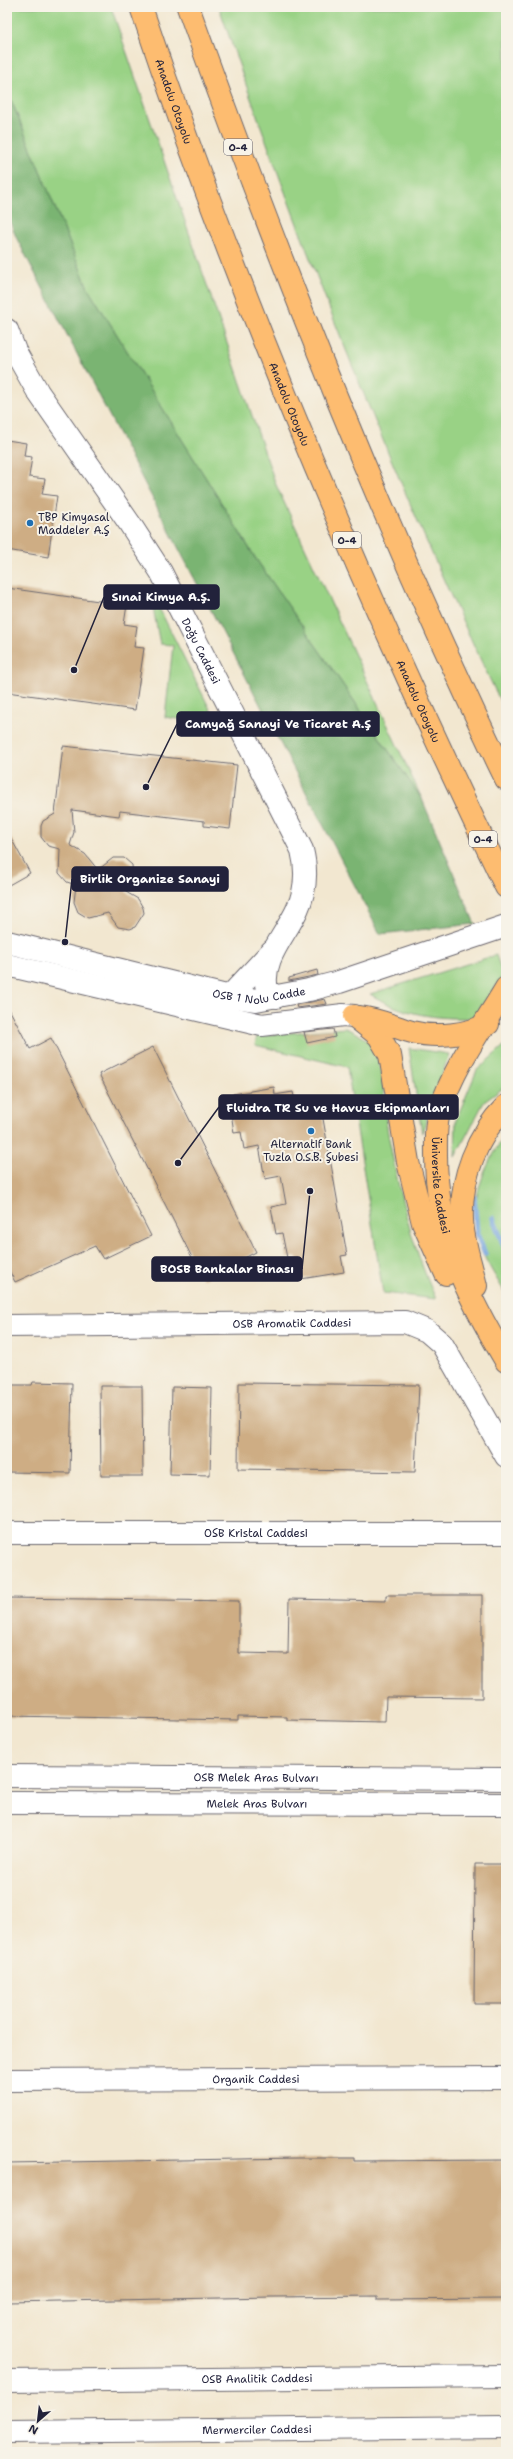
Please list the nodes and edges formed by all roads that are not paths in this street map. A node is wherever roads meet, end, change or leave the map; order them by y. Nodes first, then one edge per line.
1 (141, 7) edge
2 (188, 7) edge
3 (7, 330) edge
4 (503, 773) edge
5 (506, 887) edge
6 (506, 926) edge
7 (7, 942) edge
8 (275, 947) junction
9 (7, 965) edge
10 (506, 988) edge
11 (230, 996) junction
12 (276, 997) junction
13 (506, 1015) edge
14 (354, 1016) junction
15 (234, 1020) junction
16 (482, 1027) junction
17 (506, 1106) edge
18 (7, 1326) edge
19 (488, 1331) junction
20 (506, 1361) edge
21 (506, 1456) edge
22 (7, 1533) edge
23 (506, 1533) edge
24 (7, 1776) edge
25 (506, 1778) edge
26 (7, 1803) edge
27 (506, 1804) edge
28 (506, 2078) edge
29 (7, 2080) edge
30 (506, 2376) edge
31 (7, 2381) edge
32 (506, 2427) edge
33 (7, 2432) edge

1 - 5 main road, Anadolu Otoyolu / O-4
2 - 4 main road, O-4
3 - 8 street, Doğu Caddesi
6 - 12 street, OSB 1 Nolu Cadde
7 - 11 street, OSB 1 Nolu Cadde
8 - 11 street, Doğu Caddesi
8 - 12 street, Doğu Caddesi
9 - 15 street, OSB 1 Nolu Cadde
10 - 16 main road, Üniversite Caddesi
11 - 12 street, OSB 1 Nolu Cadde
11 - 15 street
13 - 16 main road, OSB 1 Nolu Cadde
14 - 15 street, OSB 1 Nolu Cadde
14 - 16 main road, OSB 1 Nolu Cadde
14 - 19 main road
16 - 19 main road, Üniversite Caddesi
17 - 19 main road
18 - 21 street, OSB Aromatik Caddesi
19 - 20 main road, Üniversite Caddesi
22 - 23 street, OSB Kristal Caddesi
24 - 25 street, OSB Melek Aras Bulvarı
26 - 27 street, Melek Aras Bulvarı
28 - 29 street, Organik Caddesi
30 - 31 street, OSB Analitik Caddesi
32 - 33 street, Mermerciler Caddesi

